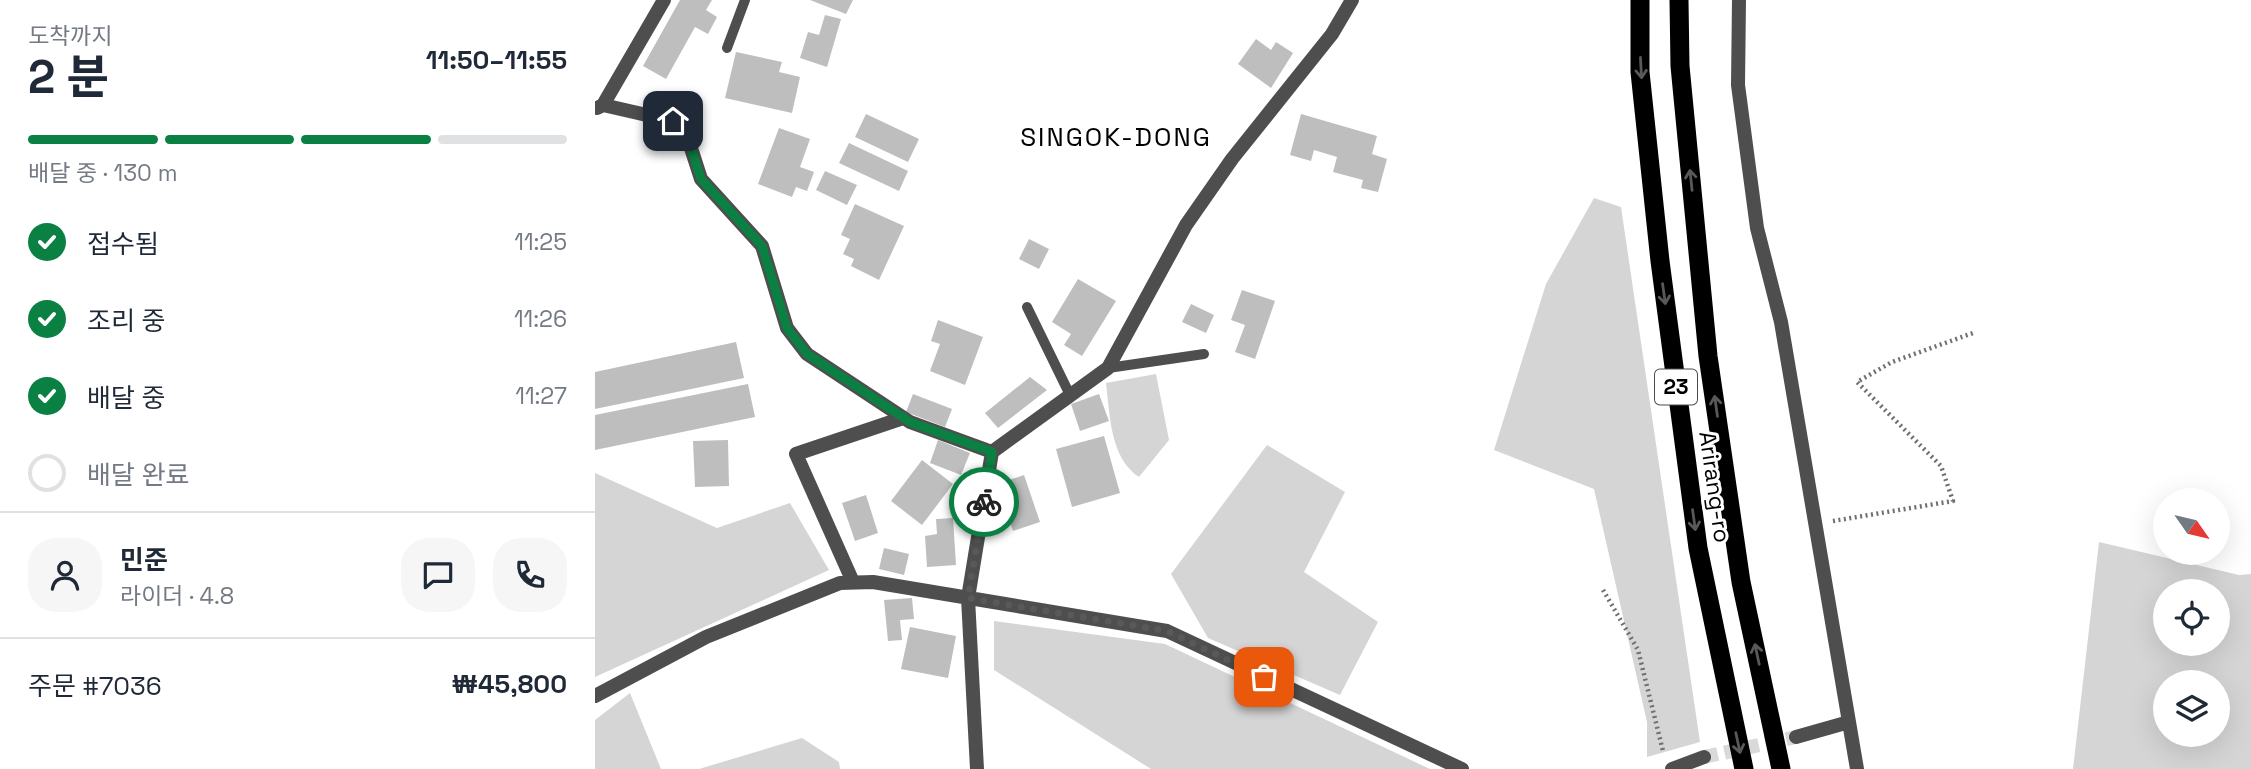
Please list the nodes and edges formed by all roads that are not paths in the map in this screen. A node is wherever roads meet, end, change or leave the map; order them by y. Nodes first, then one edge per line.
1 (664, 0) edge
2 (745, 0) edge
3 (1352, 0) edge
4 (1640, 0) edge
5 (1679, 0) edge
6 (1739, 0) edge
7 (727, 48) dead end
8 (599, 107) edge
9 (1027, 307) dead end
10 (1204, 354) dead end
11 (1108, 368) junction
12 (1070, 396) junction
13 (903, 418) junction
14 (992, 452) junction
15 (853, 582) junction
16 (968, 598) junction
17 (595, 696) edge
18 (1849, 722) junction
19 (1796, 737) tunnel mouth
20 (1704, 757) tunnel mouth
21 (1668, 762) edge
22 (977, 769) edge
23 (1462, 769) edge
24 (1744, 769) edge
25 (1781, 769) edge
26 (1857, 769) edge

1 - 8 street
2 - 7 lane
3 - 11 street
4 -> 24 highway, Arirang-ro / 23
25 -> 5 highway, Arirang-ro / 23
6 - 18 street
8 - 13 street
9 - 12 lane
10 - 11 lane
11 - 12 street
12 - 14 street
13 - 14 street
13 - 15 street
14 - 16 street
15 - 16 street
15 - 17 street
16 - 22 street
16 - 23 street
18 - 19 street
18 - 26 street
20 - 21 street

